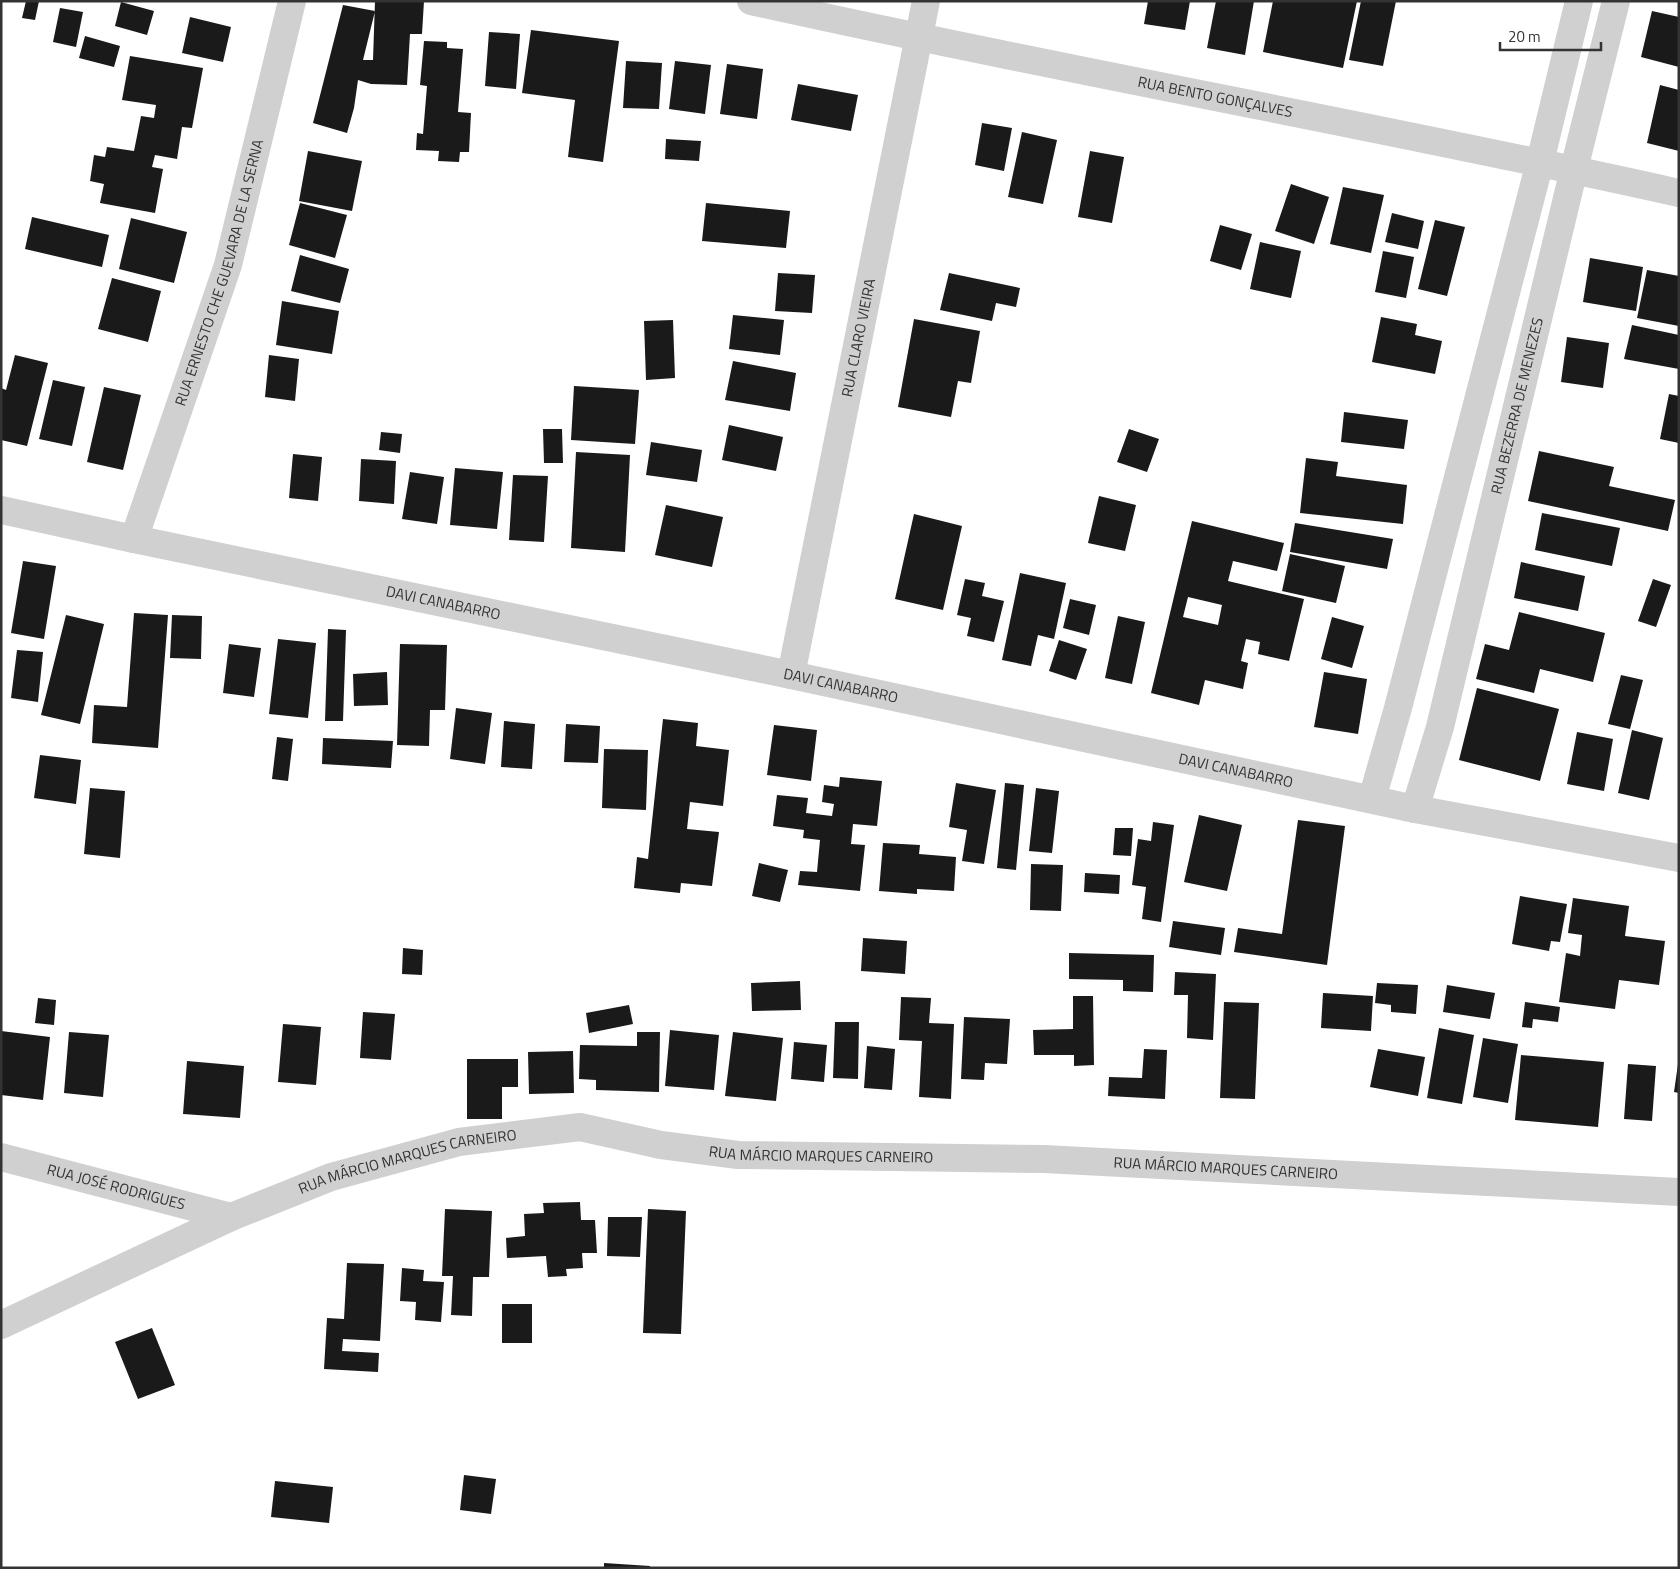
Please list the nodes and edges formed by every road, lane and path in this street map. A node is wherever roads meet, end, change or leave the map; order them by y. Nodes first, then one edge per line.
1 (292, 1) edge
2 (751, 1) edge
3 (926, 1) edge
4 (1579, 1) edge
5 (1616, 1) edge
6 (918, 37) junction
7 (1540, 162) junction
8 (1574, 169) junction
9 (1679, 192) edge
10 (1, 510) edge
11 (134, 540) junction
12 (792, 675) junction
13 (1372, 799) junction
14 (1415, 809) junction
15 (1679, 858) edge
16 (1, 1158) edge
17 (1679, 1192) edge
18 (231, 1217) junction
19 (1, 1325) edge

1 - 11 street, RUA ERNESTO CHE GUEVARA DE LA SERNA
2 - 6 street, RUA BENTO GONÇALVES
3 - 6 street, RUA CLARO VIEIRA
4 - 7 street
5 - 8 street, RUA BEZERRA DE MENEZES
6 - 7 street, RUA BENTO GONÇALVES
6 - 12 street, RUA CLARO VIEIRA
7 - 8 street, RUA BENTO GONÇALVES
7 - 13 street
8 - 9 street, RUA BENTO GONÇALVES
8 - 14 street, RUA BEZERRA DE MENEZES
10 - 11 street, DAVI CANABARRO
11 - 12 street, DAVI CANABARRO
12 - 13 street, DAVI CANABARRO
13 - 14 street, DAVI CANABARRO
14 - 15 street, DAVI CANABARRO
16 - 18 street, RUA JOSÉ RODRIGUES
17 - 18 street, RUA MÁRCIO MARQUES CARNEIRO
18 - 19 street, RUA MÁRCIO MARQUES CARNEIRO

